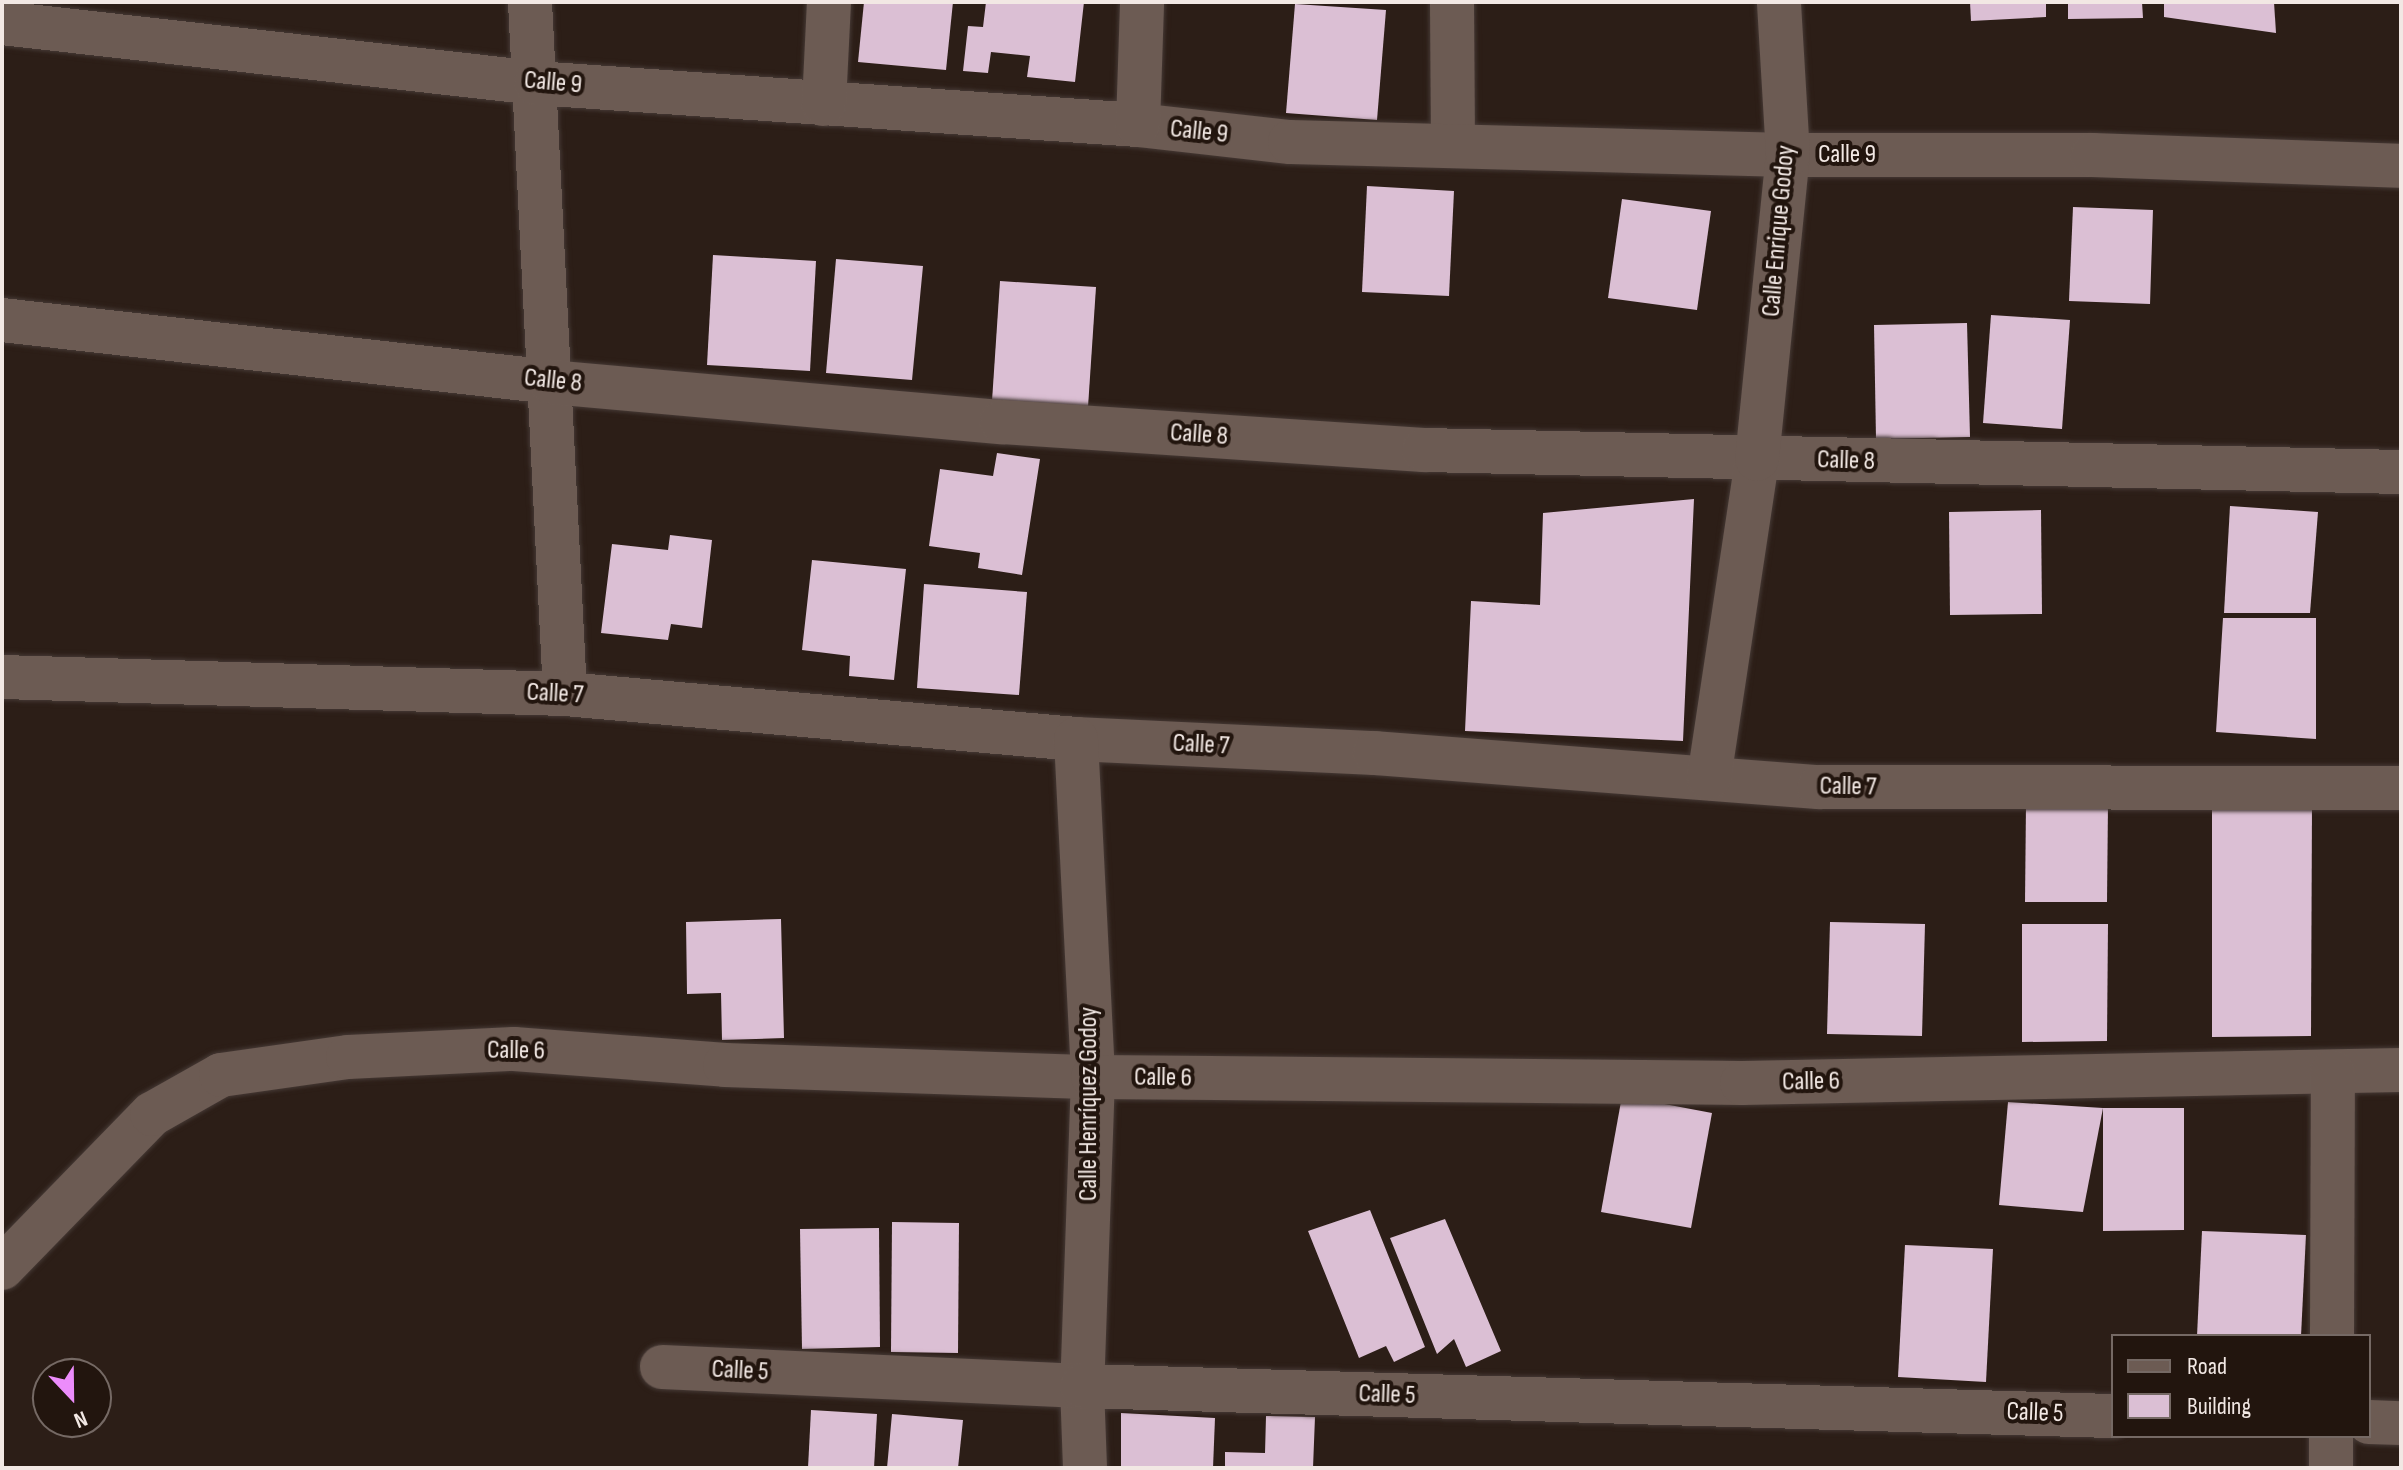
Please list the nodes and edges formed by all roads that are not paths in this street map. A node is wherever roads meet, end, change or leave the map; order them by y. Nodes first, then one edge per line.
1 (530, 2) edge
2 (829, 2) edge
3 (1142, 2) edge
4 (1452, 2) edge
5 (1779, 2) edge
6 (2, 23) edge
7 (536, 83) junction
8 (824, 104) junction
9 (1138, 125) junction
10 (1453, 145) junction
11 (1788, 155) junction
12 (2401, 166) edge
13 (2, 320) edge
14 (551, 382) junction
15 (1757, 459) junction
16 (2401, 472) edge
17 (2, 677) edge
18 (565, 694) junction
19 (1076, 739) junction
20 (1709, 778) junction
21 (2401, 788) edge
22 (2401, 1070) edge
23 (2333, 1072) junction
24 (1093, 1077) junction
25 (2, 1268) edge
26 (2332, 1334) edge
27 (662, 1367) dead end
28 (1082, 1386) junction
29 (2111, 1416) edge
30 (2371, 1422) edge
31 (2401, 1423) edge
32 (2331, 1438) edge
33 (1085, 1468) edge
34 (2331, 1468) edge

1 - 7 street
2 - 8 street
3 - 9 street
4 - 10 street
5 - 11 street, Calle Enrique Godoy
6 - 7 street, Calle 9
7 - 8 street, Calle 9
7 - 14 street
8 - 9 street, Calle 9
9 - 10 street, Calle 9
10 - 11 street, Calle 9
11 - 12 street, Calle 9
11 - 15 street, Calle Enrique Godoy
13 - 14 street, Calle 8
14 - 15 street, Calle 8
14 - 18 street
15 - 16 street, Calle 8
15 - 20 street, Calle Enrique Godoy
17 - 18 street, Calle 7
18 - 19 street, Calle 7
19 - 20 street, Calle 7
19 - 24 street, Calle Henríquez Godoy
20 - 21 street, Calle 7
22 - 23 street, Calle 6
23 - 24 street, Calle 6
23 - 26 street
24 - 25 street, Calle 6
24 - 28 street, Calle Henríquez Godoy
27 - 28 street, Calle 5
28 - 29 street, Calle 5
28 - 33 street, Calle Henríquez Godoy
30 - 31 street
32 - 34 street

